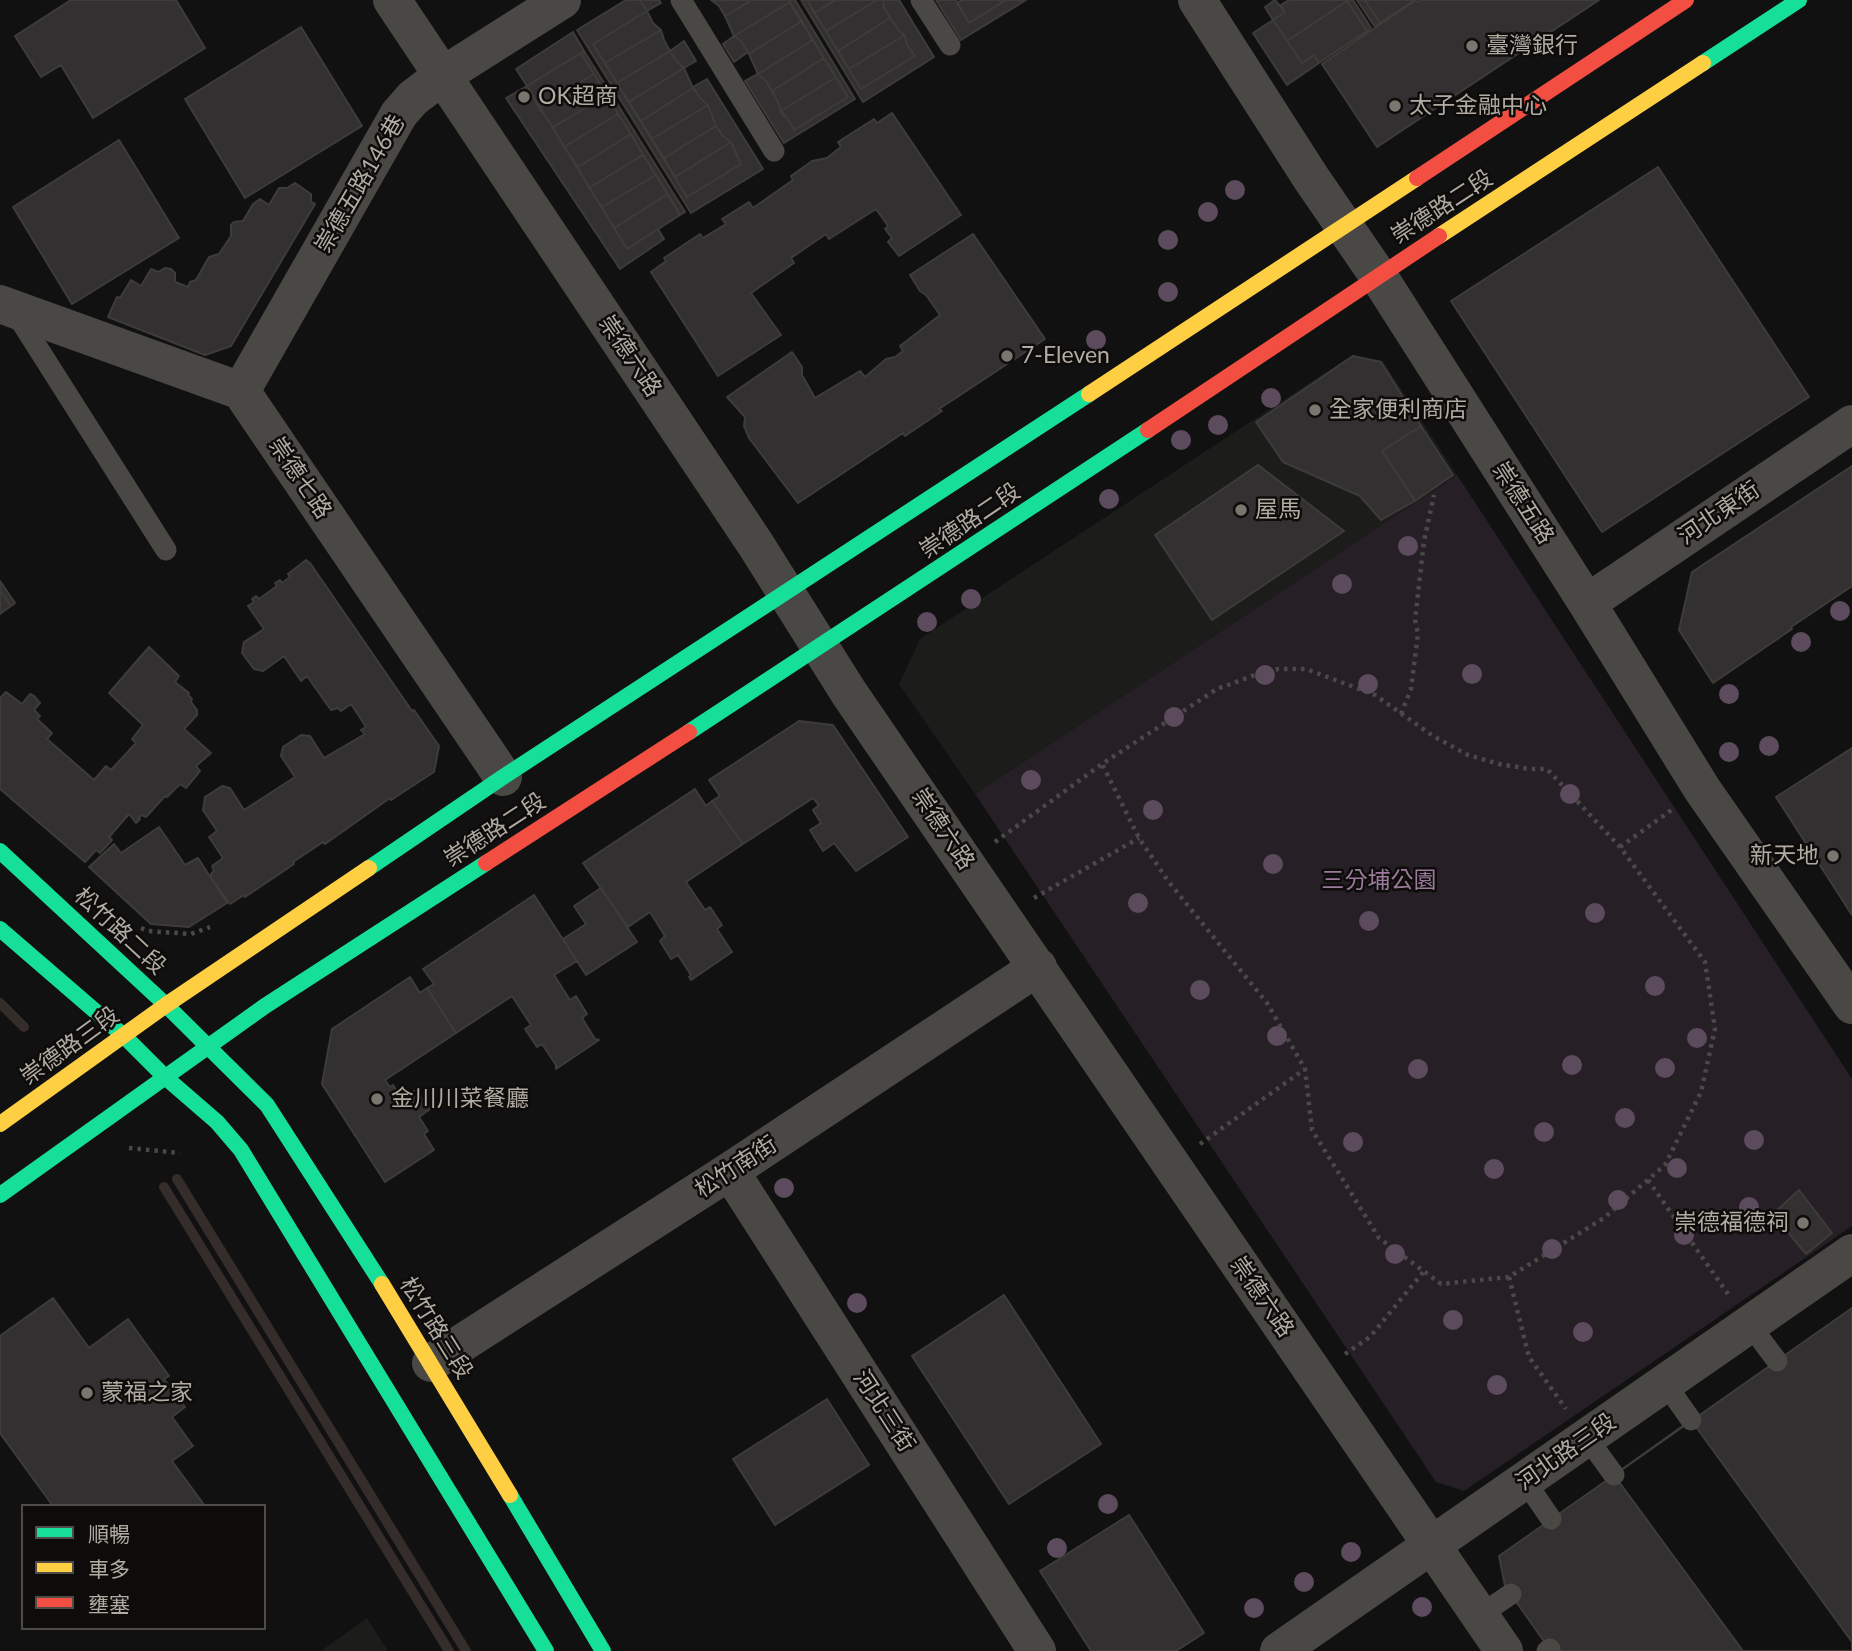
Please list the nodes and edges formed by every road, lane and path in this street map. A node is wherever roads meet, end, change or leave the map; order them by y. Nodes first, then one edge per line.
1 (392, 0) edge
2 (562, 0) edge
3 (681, 0) edge
4 (921, 0) edge
5 (1197, 0) edge
6 (1686, 0) edge
7 (1799, 0) edge
8 (950, 45) dead end
9 (442, 76) junction
10 (774, 151) dead end
11 (1343, 225) junction
12 (1379, 276) junction
13 (6, 306) edge
14 (241, 390) junction
15 (1852, 424) edge
16 (1434, 495) dead end
17 (166, 550) dead end
18 (786, 594) junction
19 (1587, 603) junction
20 (821, 646) junction
21 (1401, 714) junction
22 (1101, 764) junction
23 (502, 778) junction
24 (1702, 789) junction
25 (1139, 838) junction
26 (1620, 847) junction
27 (0, 851) edge
28 (966, 863) junction
29 (1002, 917) junction
30 (135, 926) dead end
31 (211, 927) dead end
32 (0, 929) edge
33 (1038, 967) junction
34 (166, 1005) junction
35 (1852, 1005) edge
36 (124, 1036) junction
37 (207, 1046) junction
38 (1305, 1069) junction
39 (165, 1077) junction
40 (0, 1124) edge
41 (124, 1148) dead end
42 (180, 1153) dead end
43 (1171, 1165) junction
44 (730, 1171) junction
45 (1648, 1180) junction
46 (0, 1195) edge
47 (1847, 1266) edge
48 (1424, 1271) junction
49 (1508, 1277) junction
50 (1749, 1325) junction
51 (1777, 1361) dead end
52 (431, 1363) junction
53 (1315, 1374) junction
54 (1665, 1384) junction
55 (1691, 1420) dead end
56 (1587, 1438) junction
57 (1614, 1475) dead end
58 (1525, 1481) junction
59 (1551, 1518) dead end
60 (1432, 1545) junction
61 (1511, 1594) dead end
62 (1480, 1615) junction
63 (546, 1651) edge
64 (603, 1651) edge
65 (1037, 1651) edge
66 (1279, 1651) edge
67 (1504, 1651) edge

1 - 9 street, 崇德六路
2 - 9 street, 崇德五路146巷
3 - 10 lane
4 - 8 lane
5 - 11 street, 崇德五路
6 - 11 main road, 崇德路二段
7 - 12 main road, 崇德路二段
9 - 14 street, 崇德五路146巷
9 - 18 street, 崇德六路
11 - 12 street, 崇德五路
11 - 18 main road, 崇德路二段
12 - 19 street, 崇德五路
12 - 20 main road, 崇德路二段
13 - 14 street
13 - 17 lane
14 - 23 street, 崇德七路
15 - 19 street, 河北東街
16 - 21 path
18 - 20 street, 崇德六路
18 - 23 main road, 崇德路二段
19 - 24 street, 崇德五路
20 - 28 street, 崇德六路
20 - 37 main road, 崇德路二段
21 - 22 path
21 - 26 path
22 - 25 path
22 - 28 path
23 - 34 main road, 崇德路二段
24 - 26 path
24 - 35 street, 崇德五路
25 - 29 path
25 - 38 path
26 - 45 path
27 - 34 main road, 松竹路二段
28 - 29 street, 崇德六路
29 - 33 street, 崇德六路
30 - 31 path
32 - 36 main road
33 - 43 street, 崇德六路
33 - 44 street, 松竹南街
34 - 36 main road, 崇德路三段
34 - 37 main road, 松竹路二段
36 - 39 main road
36 - 40 main road, 崇德路三段
37 - 39 main road, 崇德路二段
37 - 52 main road, 松竹路三段
38 - 43 path
38 - 48 path
39 - 46 main road
39 - 63 main road
41 - 42 path
43 - 53 street, 崇德六路
44 - 52 street, 松竹南街
44 - 65 street, 河北三街
45 - 49 path
45 - 50 path
47 - 50 street, 河北路三段
48 - 49 path
48 - 53 path
49 - 56 path
50 - 51 lane
50 - 54 street, 河北路三段
52 - 64 main road, 松竹路三段
53 - 60 street, 崇德六路
54 - 55 lane
54 - 56 street, 河北路三段
56 - 57 lane
56 - 58 street, 河北路三段
58 - 59 lane
58 - 60 street, 河北路三段
60 - 62 street, 崇德六路
60 - 66 street, 河北路三段
61 - 62 lane
62 - 67 street, 崇德六路

